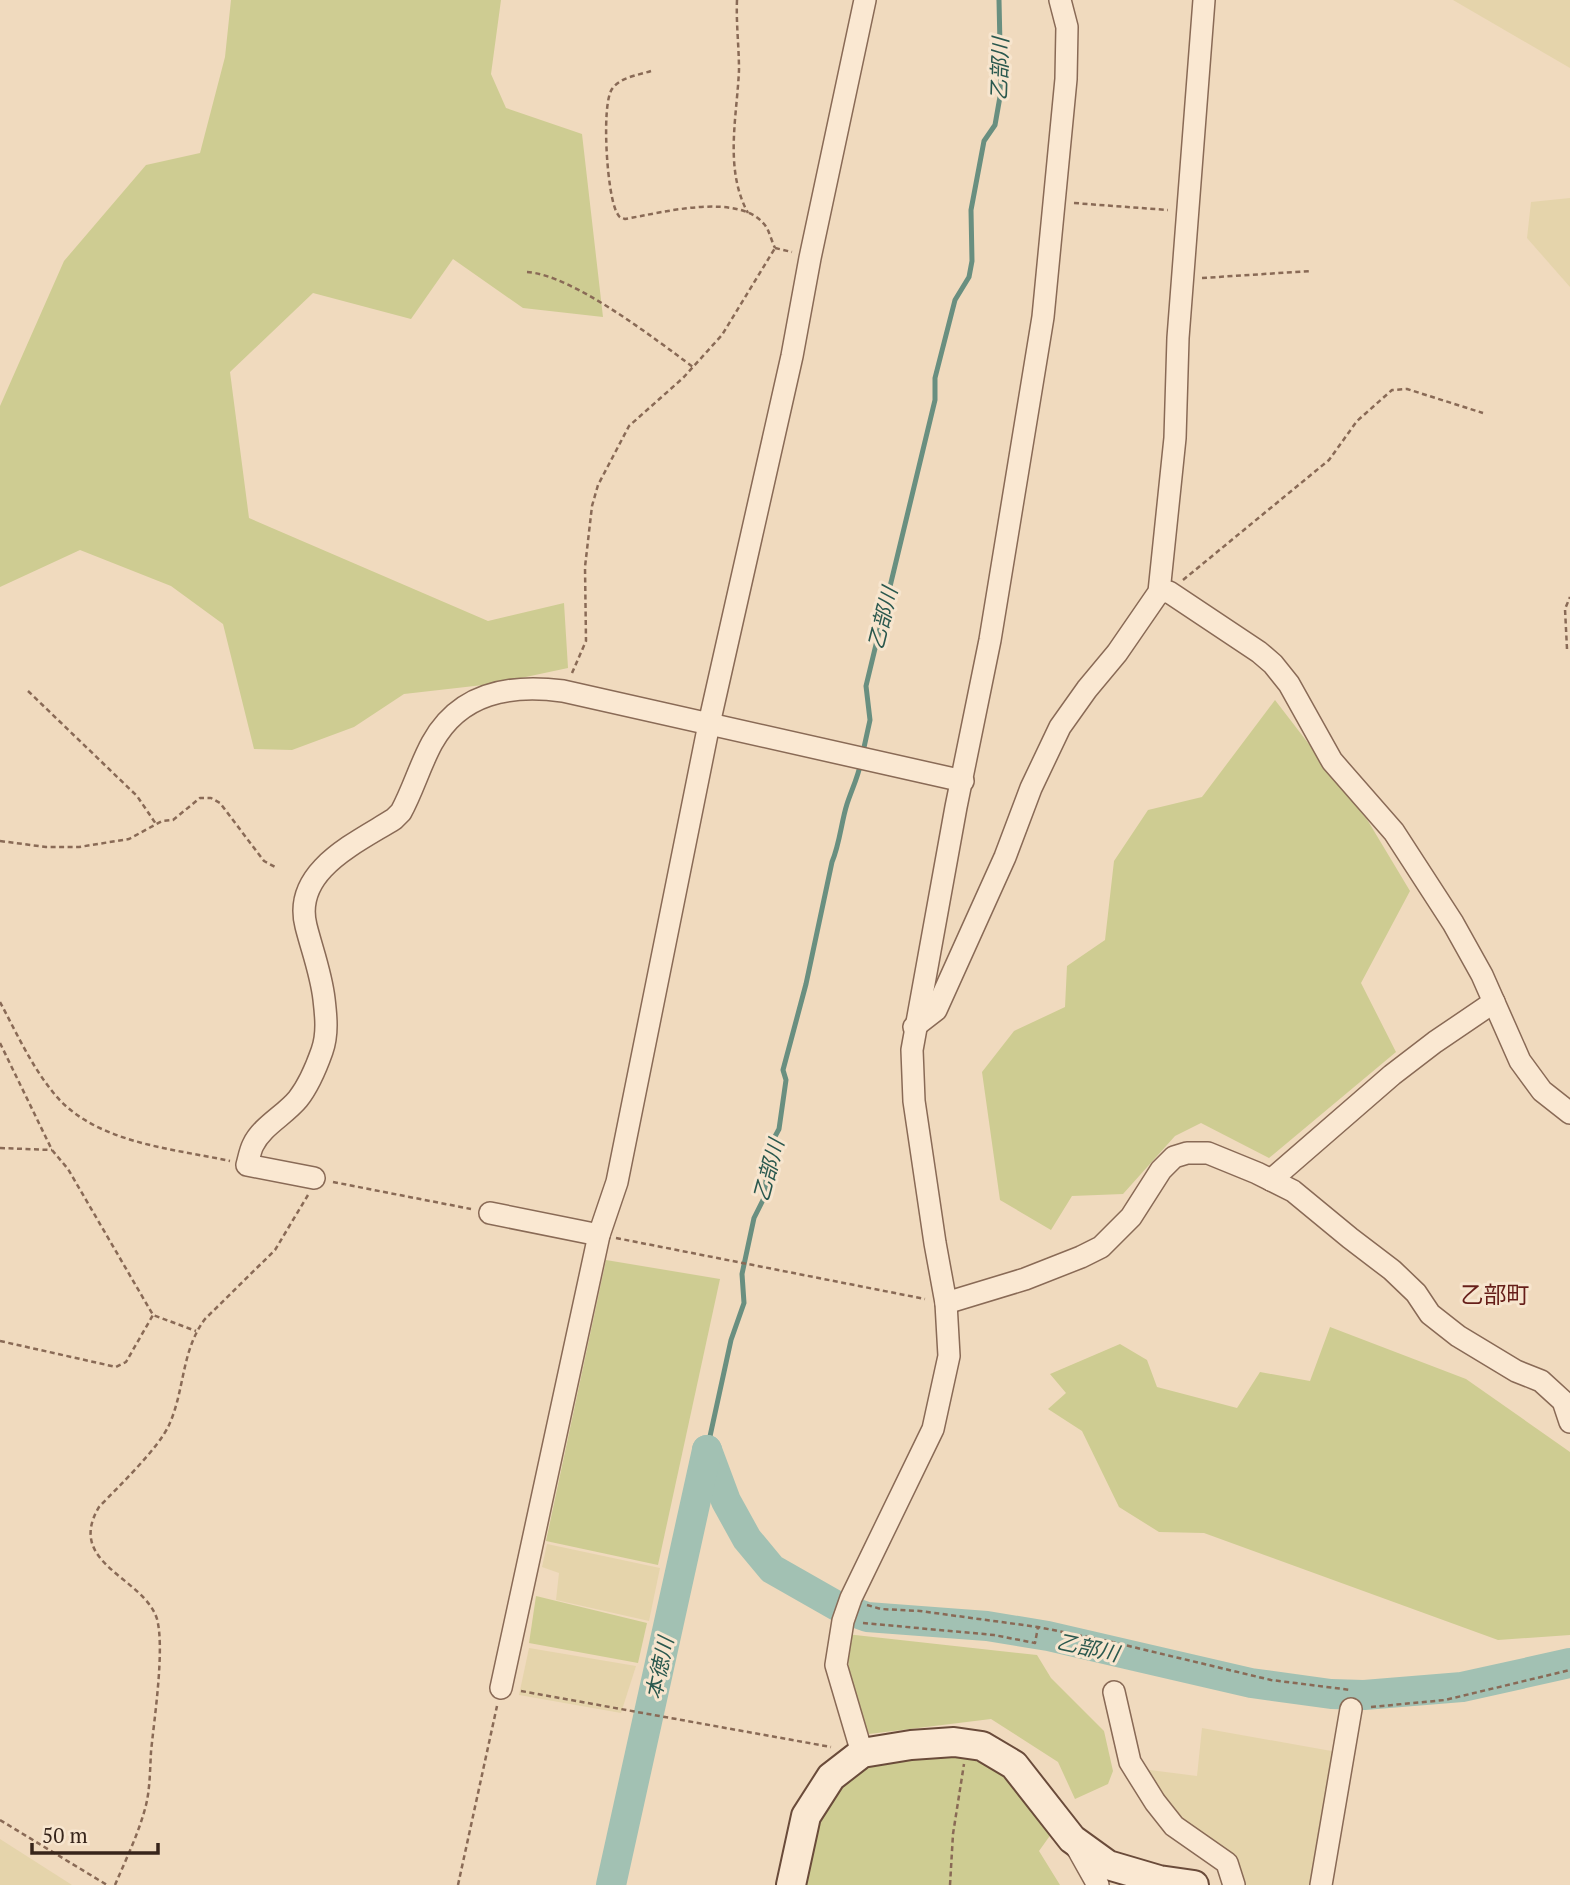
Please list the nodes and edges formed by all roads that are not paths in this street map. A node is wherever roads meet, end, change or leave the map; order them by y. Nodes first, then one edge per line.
1 (865, 0) edge
2 (1060, 0) edge
3 (1204, 0) edge
4 (1163, 592) junction
5 (709, 724) junction
6 (962, 780) junction
7 (1494, 1002) junction
8 (914, 1027) junction
9 (1569, 1109) edge
10 (314, 1178) road end
11 (1270, 1180) junction
12 (490, 1213) road end
13 (599, 1235) junction
14 (946, 1303) junction
15 (1570, 1422) edge
16 (501, 1688) road end
17 (1114, 1692) dead end
18 (1351, 1699) road end
19 (862, 1753) junction
20 (1072, 1839) junction
21 (791, 1885) edge
22 (1098, 1885) edge
23 (1194, 1885) edge
24 (1234, 1885) edge
25 (1321, 1885) edge

1 - 5 street
2 - 6 street
3 - 4 street
4 - 7 street
4 - 8 street
5 - 6 street
5 - 10 street
5 - 13 street
6 - 8 street
7 - 9 street
7 - 11 street
8 - 14 street
11 - 14 street
11 - 15 street
12 - 13 street
13 - 16 street
14 - 19 street
17 - 24 street
18 - 25 street
19 - 20 main road
19 - 21 main road
20 - 22 street
20 - 23 main road

